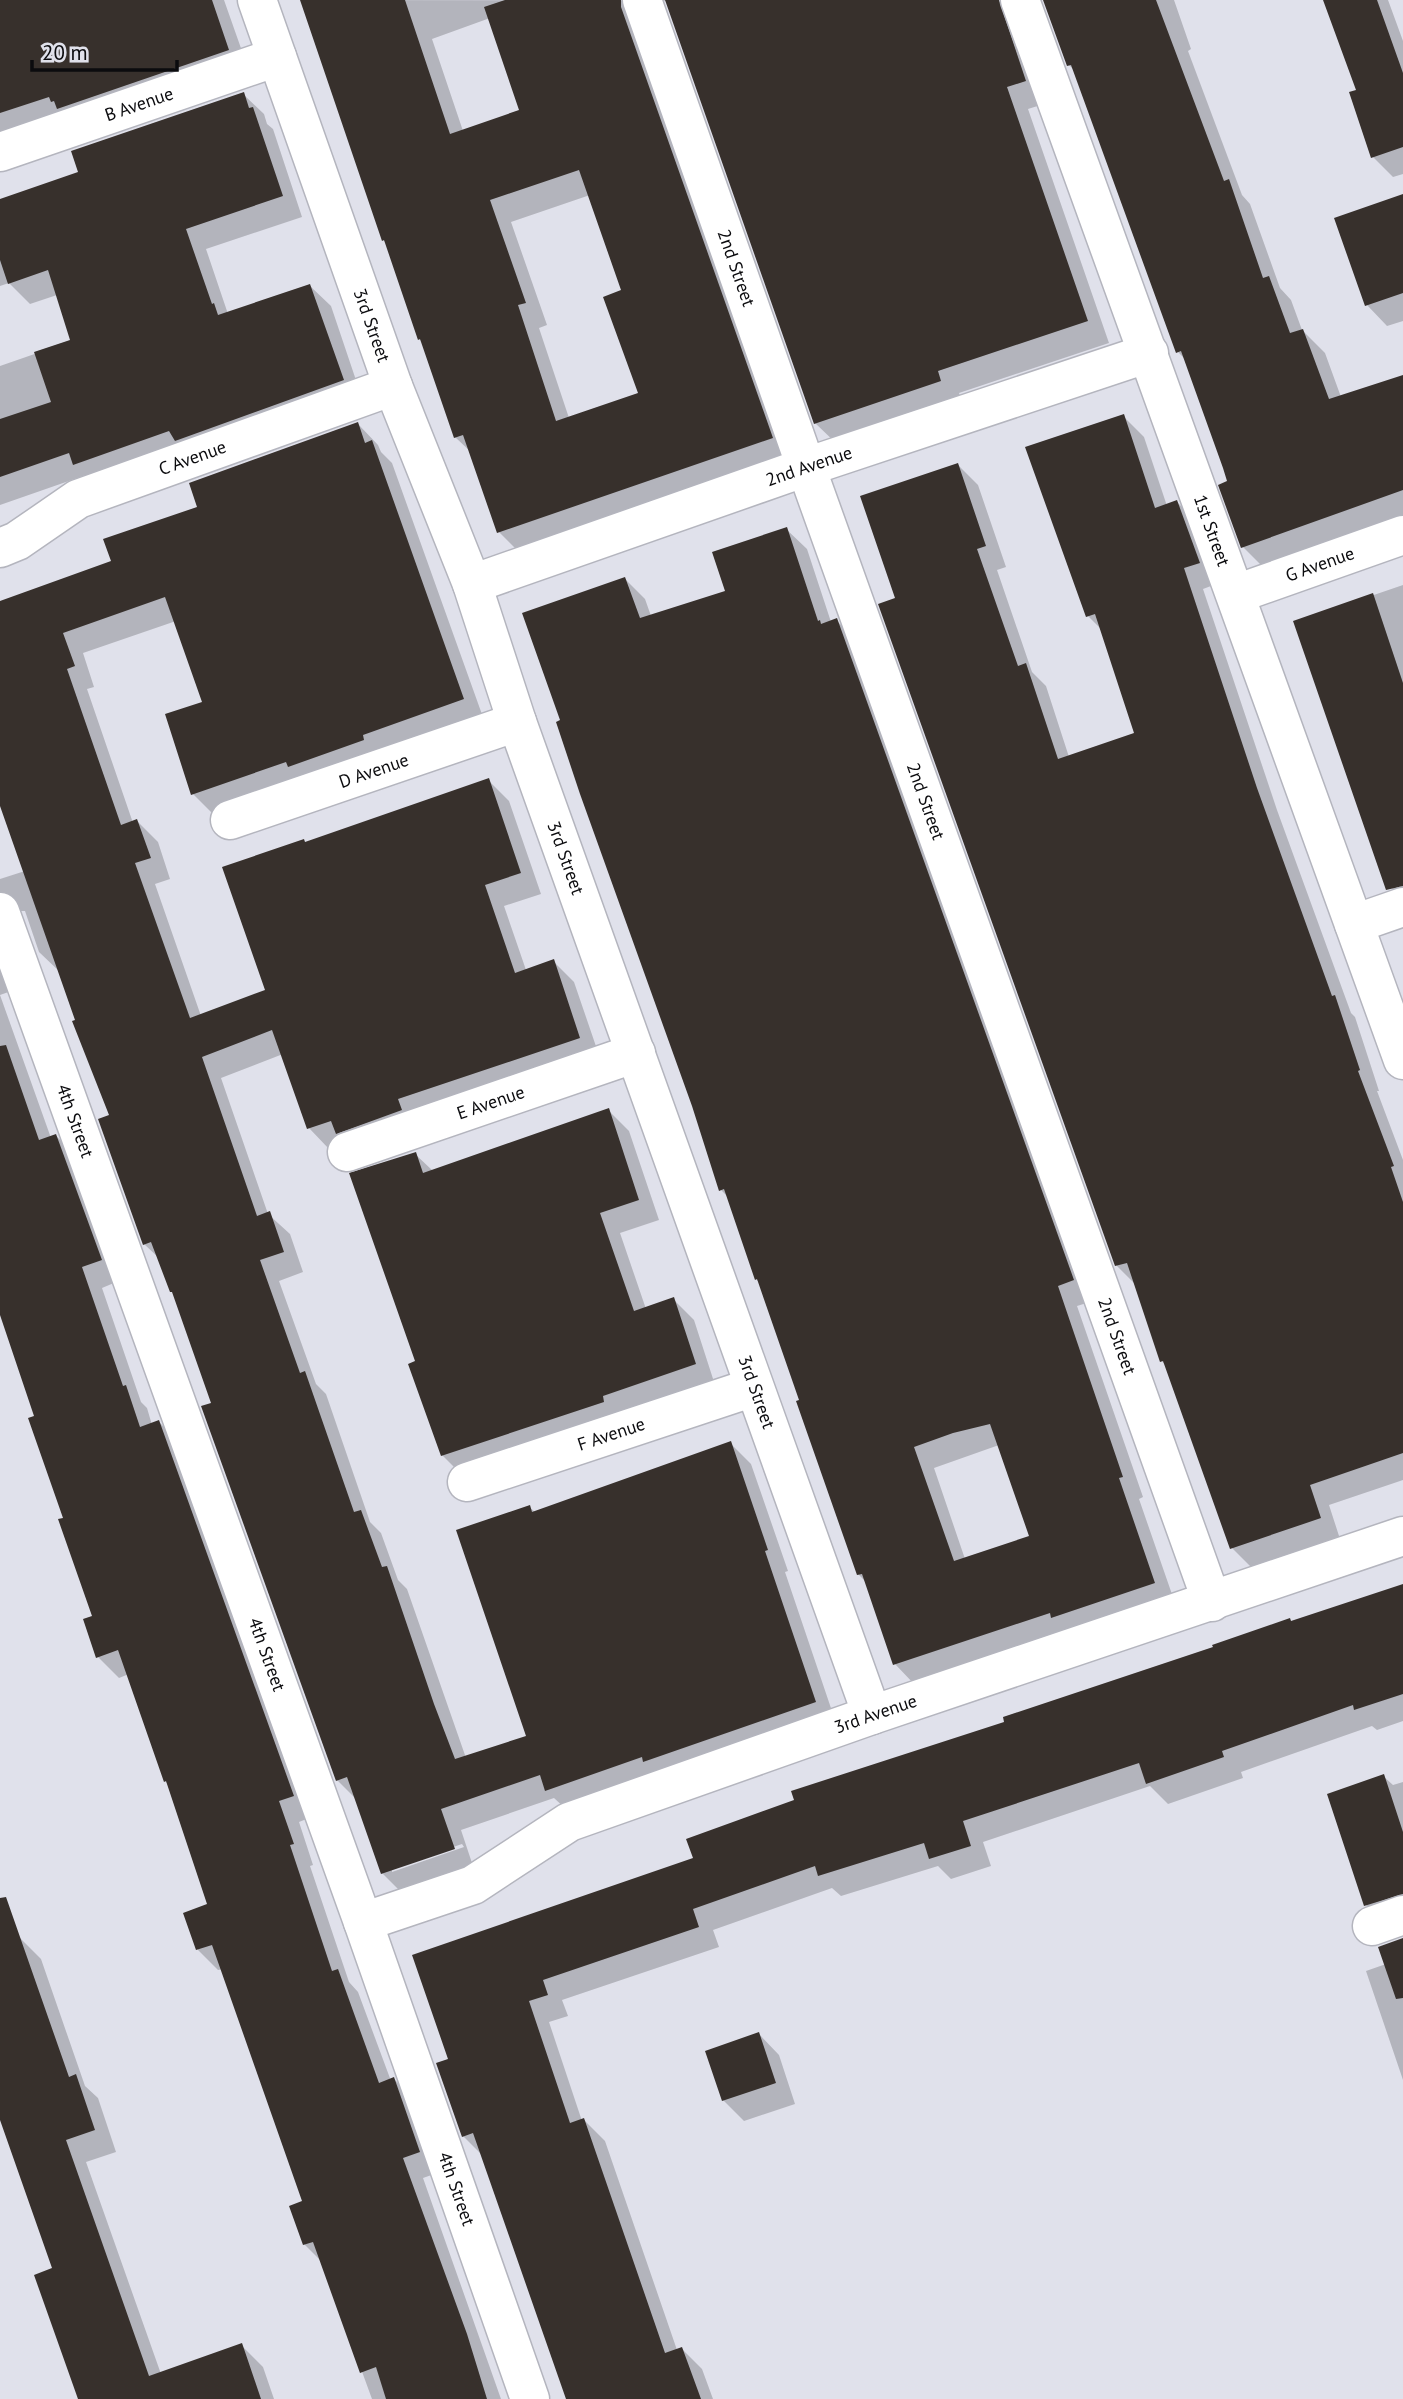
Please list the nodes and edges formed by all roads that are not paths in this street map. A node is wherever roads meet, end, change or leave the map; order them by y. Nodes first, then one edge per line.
1 (257, 0) edge
2 (642, 0) edge
3 (1020, 0) edge
4 (277, 57) junction
5 (0, 152) edge
6 (1149, 353) junction
7 (393, 386) junction
8 (806, 467) junction
9 (1403, 535) edge
10 (0, 548) edge
11 (472, 583) junction
12 (1236, 594) junction
13 (517, 722) junction
14 (230, 820) dead end
15 (1403, 907) edge
16 (0, 912) edge
17 (1354, 924) junction
18 (636, 1053) junction
19 (1403, 1060) edge
20 (347, 1152) dead end
21 (754, 1387) junction
22 (467, 1482) dead end
23 (1403, 1536) edge
24 (1212, 1602) junction
25 (872, 1715) junction
26 (363, 1922) junction
27 (530, 2399) edge

1 - 4 street, 3rd Street
2 - 8 street, 2nd Street
3 - 6 street, 1st Street
4 - 5 street, B Avenue
4 - 7 street, 3rd Street
6 - 8 street, 2nd Avenue
6 - 12 street, 1st Street
7 - 10 street, C Avenue
7 - 11 street, 3rd Street
8 - 11 street, 2nd Avenue
8 - 24 street, 2nd Street
9 - 12 street, G Avenue
11 - 13 street, 3rd Street
12 - 17 street, 1st Street
13 - 14 street, D Avenue
13 - 18 street, 3rd Street
15 - 17 street
16 - 26 street, 4th Street
17 - 19 street, 1st Street
18 - 20 street, E Avenue
18 - 21 street, 3rd Street
21 - 22 street, F Avenue
21 - 25 street, 3rd Street
23 - 24 street, 3rd Avenue
24 - 25 street, 3rd Avenue
25 - 26 street, 3rd Avenue
26 - 27 street, 4th Street

